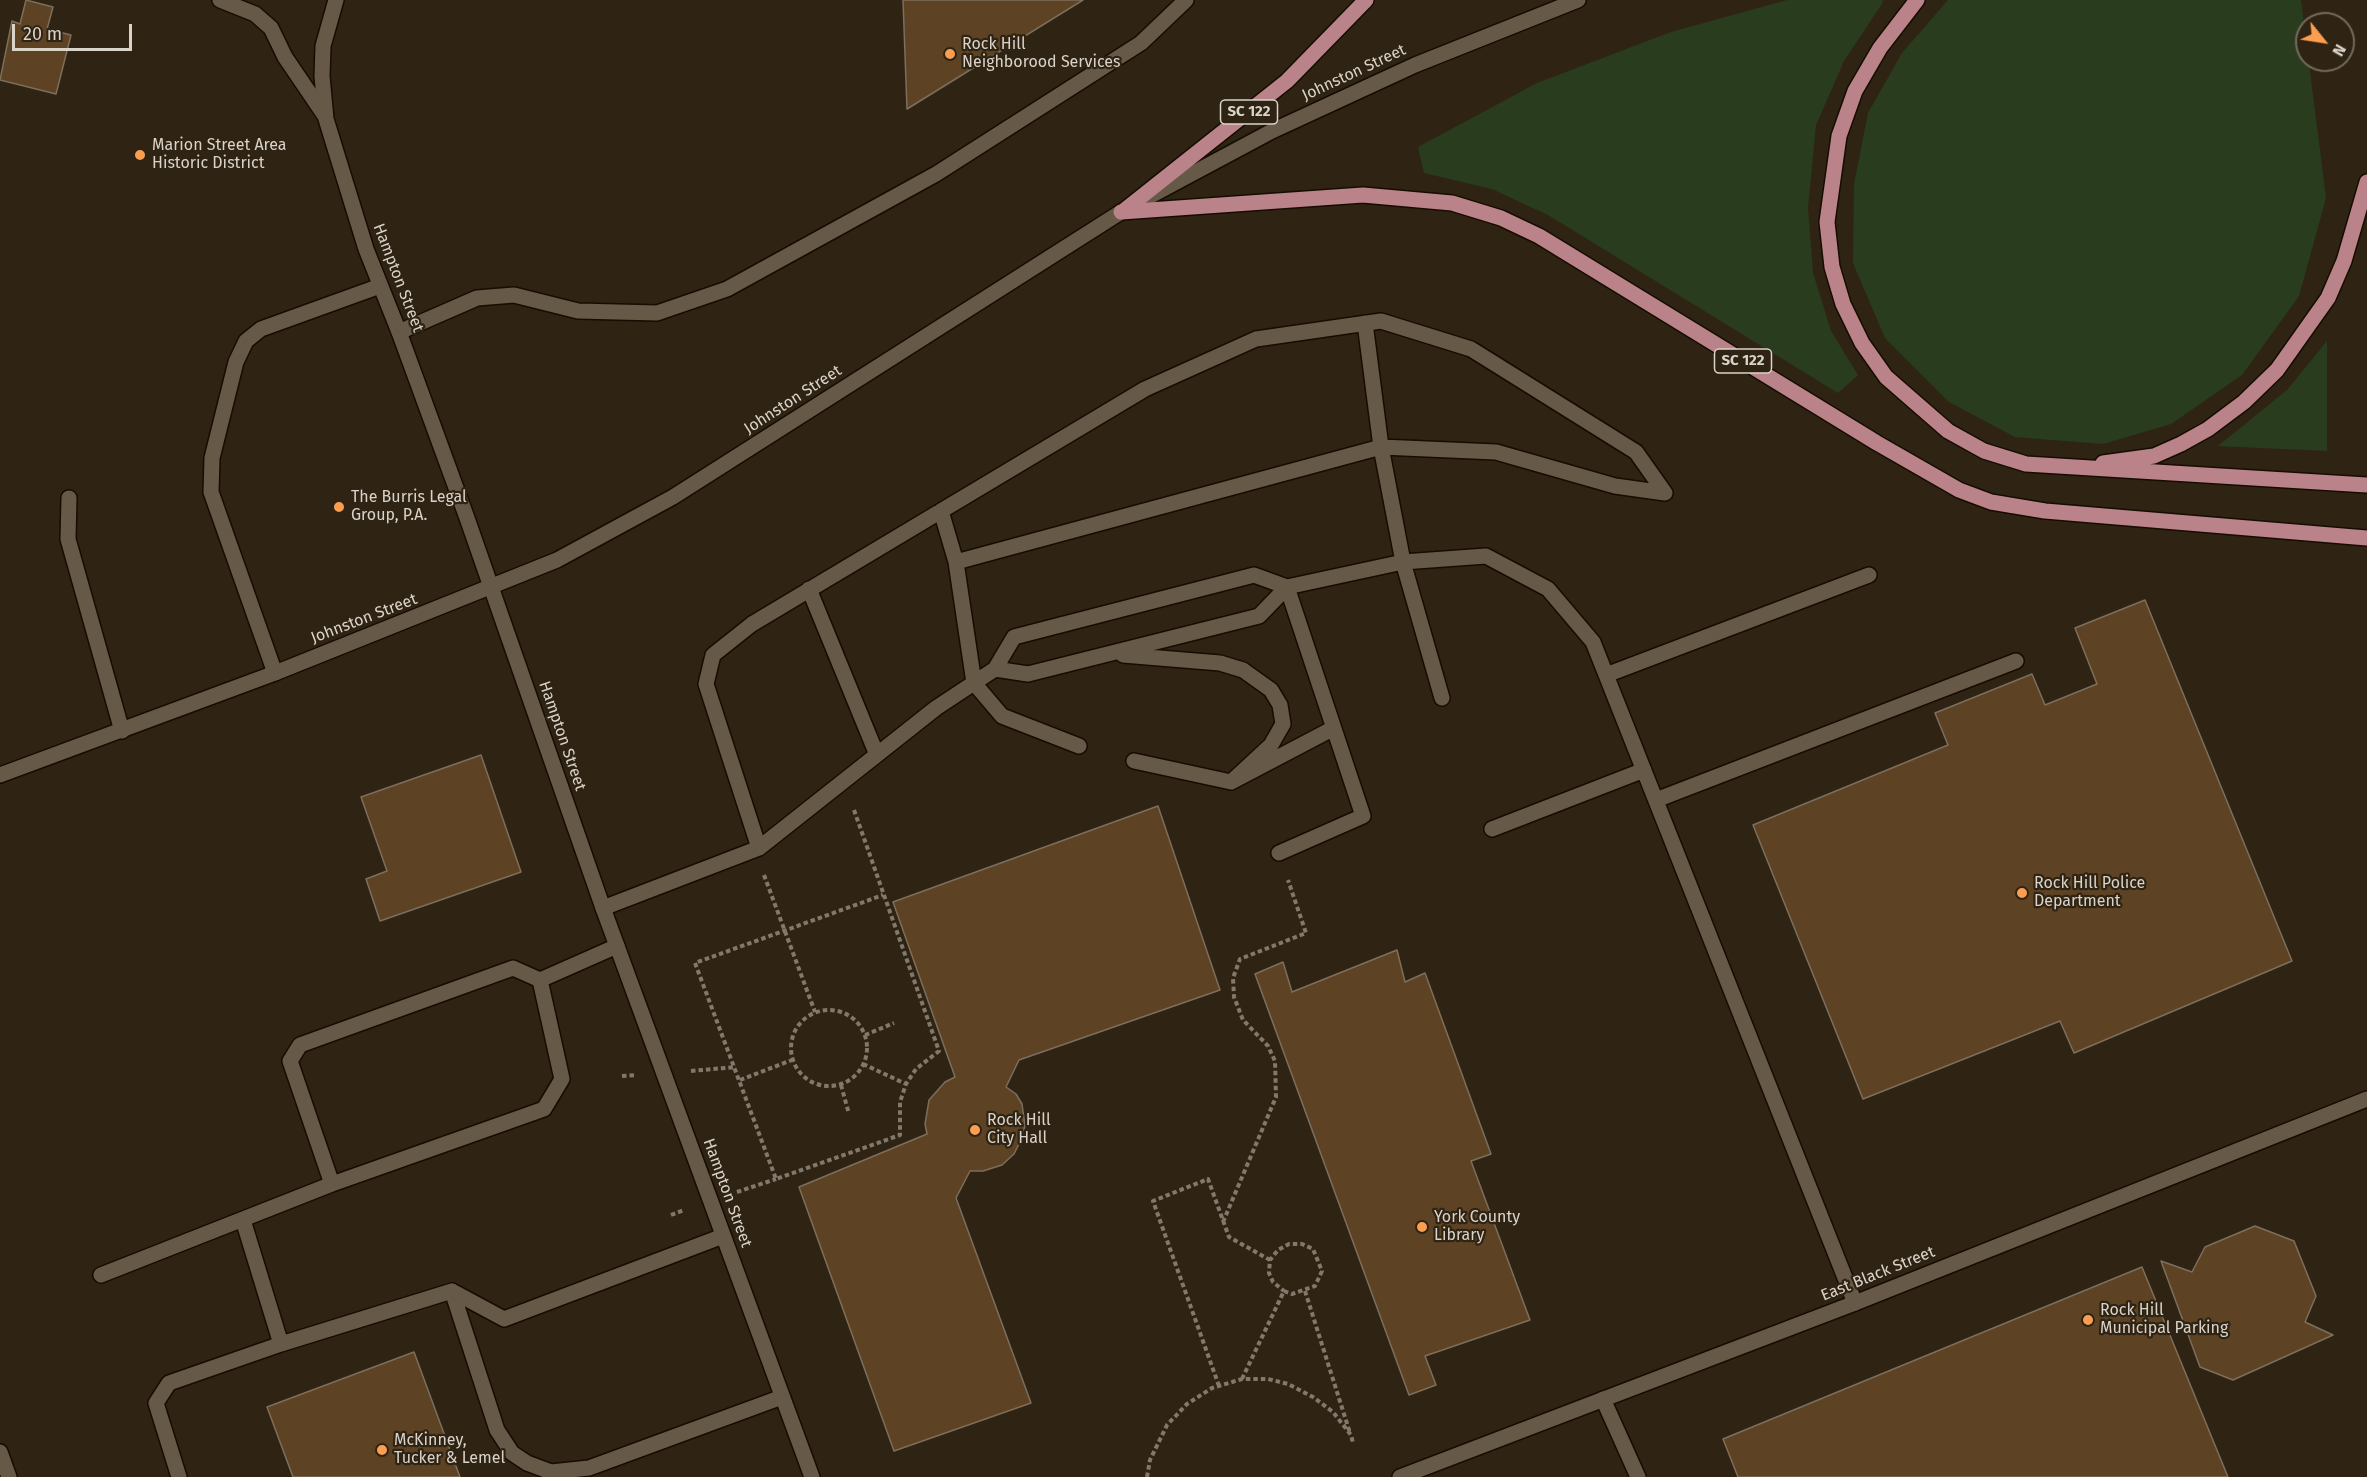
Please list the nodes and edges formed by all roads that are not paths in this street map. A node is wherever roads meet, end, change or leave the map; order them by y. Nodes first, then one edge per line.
1 (220, 0) edge
2 (336, 0) edge
3 (1186, 0) edge
4 (1366, 0) edge
5 (1578, 0) edge
6 (1917, 0) edge
7 (326, 119) junction
8 (2367, 182) edge
9 (1121, 212) junction
10 (380, 286) junction
11 (1365, 323) junction
12 (399, 332) junction
13 (1382, 447) junction
14 (2068, 468) junction
15 (2367, 485) edge
16 (69, 498) dead end
17 (941, 511) junction
18 (2367, 538) edge
19 (956, 562) junction
20 (1403, 562) junction
21 (1869, 575) dead end
22 (1287, 587) junction
23 (491, 588) junction
24 (809, 589) junction
25 (1114, 654) junction
26 (2016, 662) dead end
27 (996, 669) junction
28 (275, 673) junction
29 (1606, 675) junction
30 (974, 683) junction
31 (1442, 698) dead end
32 (1332, 729) junction
33 (122, 731) junction
34 (1079, 746) dead end
35 (877, 755) junction
36 (1134, 761) dead end
37 (1644, 770) junction
38 (0, 775) edge
39 (1231, 782) junction
40 (1656, 800) junction
41 (1492, 829) dead end
42 (757, 849) junction
43 (1279, 853) road end
44 (603, 908) junction
45 (617, 946) junction
46 (540, 980) junction
47 (2367, 1099) edge
48 (332, 1184) junction
49 (243, 1220) junction
50 (723, 1236) junction
51 (101, 1275) dead end
52 (452, 1291) junction
53 (1855, 1303) junction
54 (281, 1344) junction
55 (782, 1397) junction
56 (1603, 1399) junction
57 (0, 1452) edge
58 (9, 1477) edge
59 (179, 1477) edge
60 (812, 1477) edge
61 (1400, 1477) edge
62 (1638, 1477) edge

1 - 7 main road
2 - 7 main road, Hampton Street
3 - 12 main road
4 - 9 main road, SC 122
5 - 9 main road, Johnston Street
6 - 14 main road
7 - 10 main road, Hampton Street
8 - 14 main road
9 - 18 main road, SC 122
9 - 23 main road, Johnston Street
10 - 12 main road, Hampton Street
10 - 28 main road
11 - 13 main road
11 - 13 main road
11 - 17 main road
12 - 23 main road, Hampton Street
13 - 19 main road
13 - 20 main road
14 - 15 main road
16 - 33 main road
17 - 19 main road
17 - 24 main road
19 - 30 main road
20 - 22 main road
20 - 29 main road
20 - 31 main road
21 - 29 main road
22 - 25 main road
22 - 27 main road
22 - 32 main road
23 - 28 main road, Johnston Street
23 - 44 main road, Hampton Street
24 - 35 main road
24 - 42 main road
25 - 27 main road
25 - 39 main road
26 - 40 main road
27 - 30 main road
28 - 33 main road, Johnston Street
29 - 37 main road
30 - 34 main road
30 - 35 main road
32 - 39 main road
32 - 43 main road
33 - 38 main road, Johnston Street
35 - 42 main road
36 - 39 main road
37 - 40 main road
37 - 41 main road
40 - 53 main road
42 - 44 main road
44 - 45 main road, Hampton Street
45 - 46 main road
45 - 50 main road, Hampton Street
46 - 48 main road
46 - 48 main road
47 - 53 main road, East Black Street
48 - 49 main road
49 - 51 main road
49 - 54 main road
50 - 52 main road
50 - 55 main road, Hampton Street
52 - 54 main road
52 - 55 main road
53 - 56 main road, East Black Street
54 - 59 main road
55 - 60 main road, Hampton Street
56 - 61 main road, East Black Street
56 - 62 main road
57 - 58 main road

